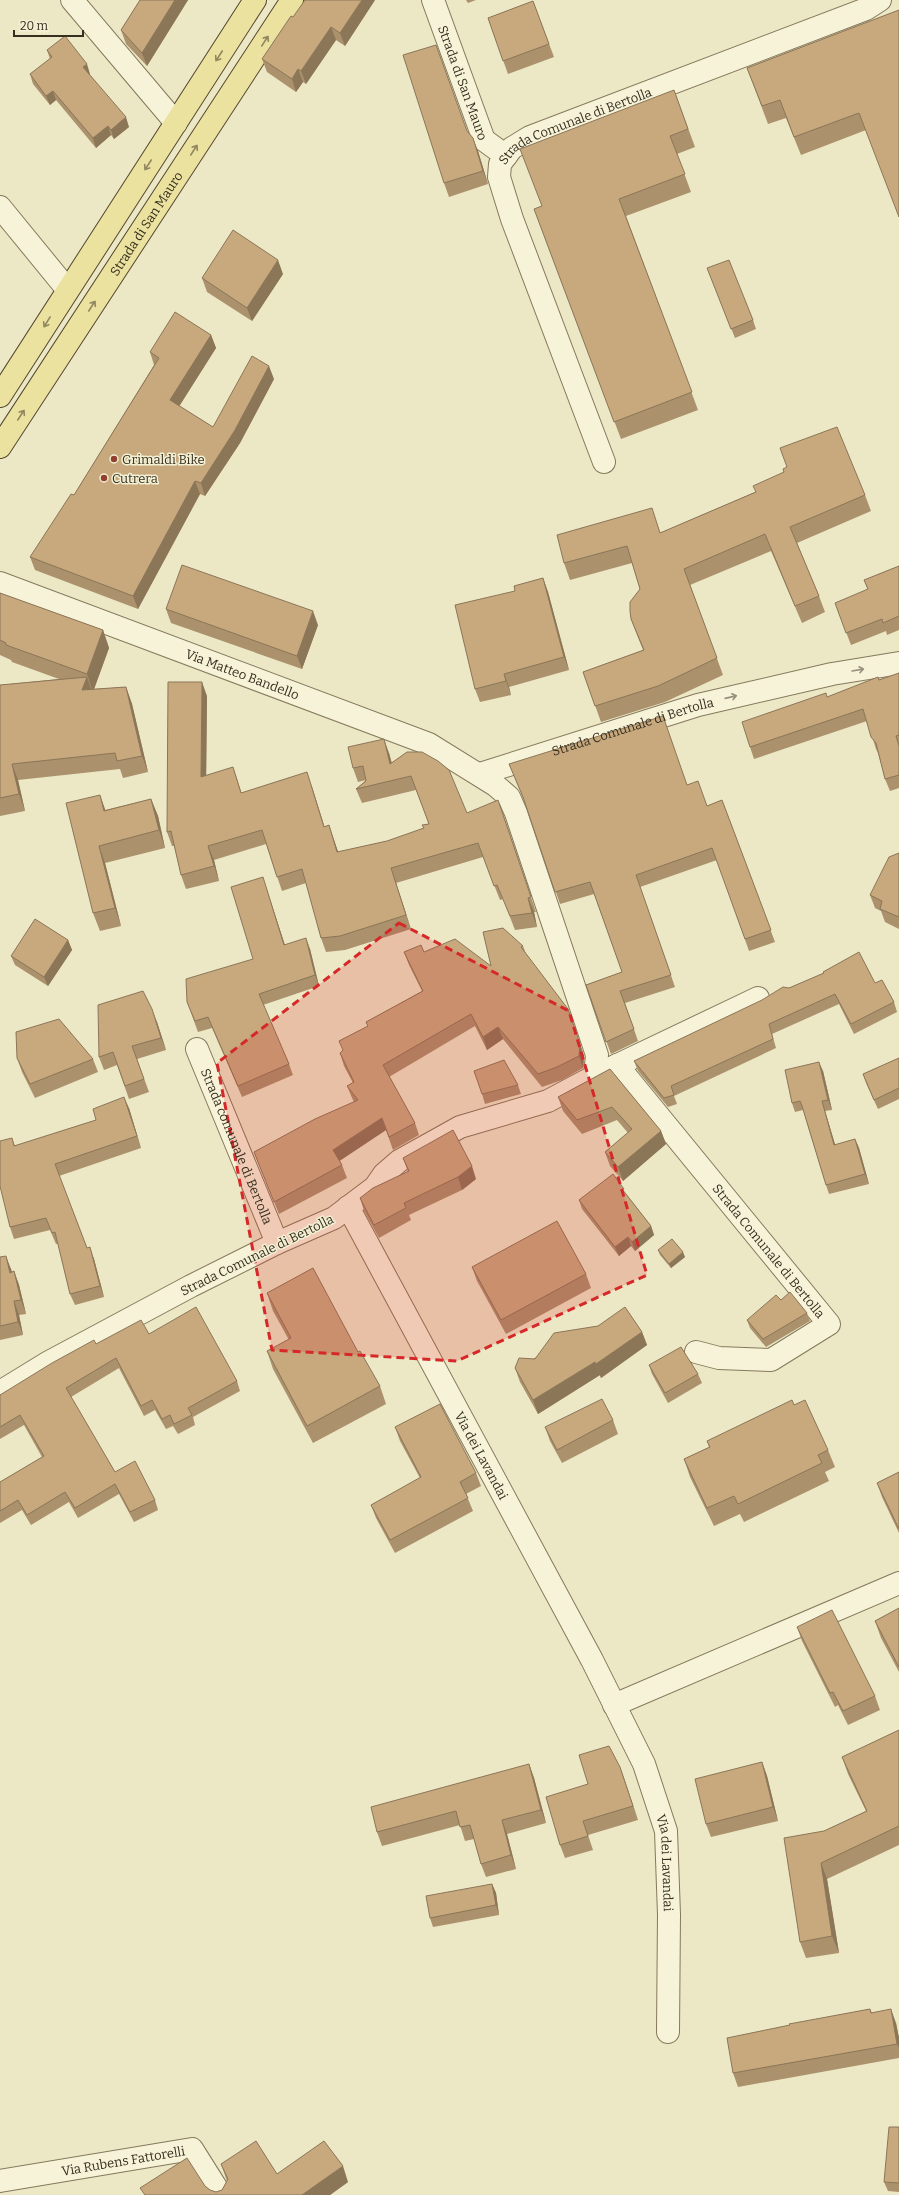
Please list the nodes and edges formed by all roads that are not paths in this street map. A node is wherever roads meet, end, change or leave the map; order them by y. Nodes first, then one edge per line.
1 (72, 0) edge
2 (255, 0) edge
3 (292, 0) edge
4 (433, 0) edge
5 (880, 0) edge
6 (176, 123) junction
7 (506, 156) junction
8 (0, 207) edge
9 (67, 289) junction
10 (0, 396) edge
11 (0, 447) edge
12 (604, 462) dead end
13 (0, 584) edge
14 (899, 663) edge
15 (480, 774) junction
16 (758, 998) dead end
17 (197, 1048) dead end
18 (617, 1065) junction
19 (595, 1076) junction
20 (348, 1207) junction
21 (277, 1243) junction
22 (696, 1352) dead end
23 (0, 1392) edge
24 (899, 1583) edge
25 (614, 1705) junction
26 (668, 2032) dead end
27 (0, 2181) edge
28 (221, 2195) edge

1 - 6 street
2 -> 6 main road
11 -> 3 main road, Strada di San Mauro
4 - 7 street, Strada di San Mauro
5 - 7 street, Strada Comunale di Bertolla
6 -> 9 main road
7 - 12 street, Strada Comunale di Bertolla
8 - 9 street
9 -> 10 main road
13 - 15 street, Via Matteo Bandello
15 -> 14 street, Strada Comunale di Bertolla
15 - 19 street
16 - 18 street, Strada Comunale di Bertolla
17 - 21 street, Strada comunale di Bertolla
18 - 19 street, Strada Comunale di Bertolla
18 - 22 street, Strada Comunale di Bertolla
19 - 20 street, Strada Comunale di Bertolla
20 - 21 street, Strada Comunale di Bertolla
20 - 25 street, Via dei Lavandai
21 - 23 street, Strada Comunale di Bertolla
24 - 25 street
25 - 26 street, Via dei Lavandai
27 - 28 street, Via Rubens Fattorelli

